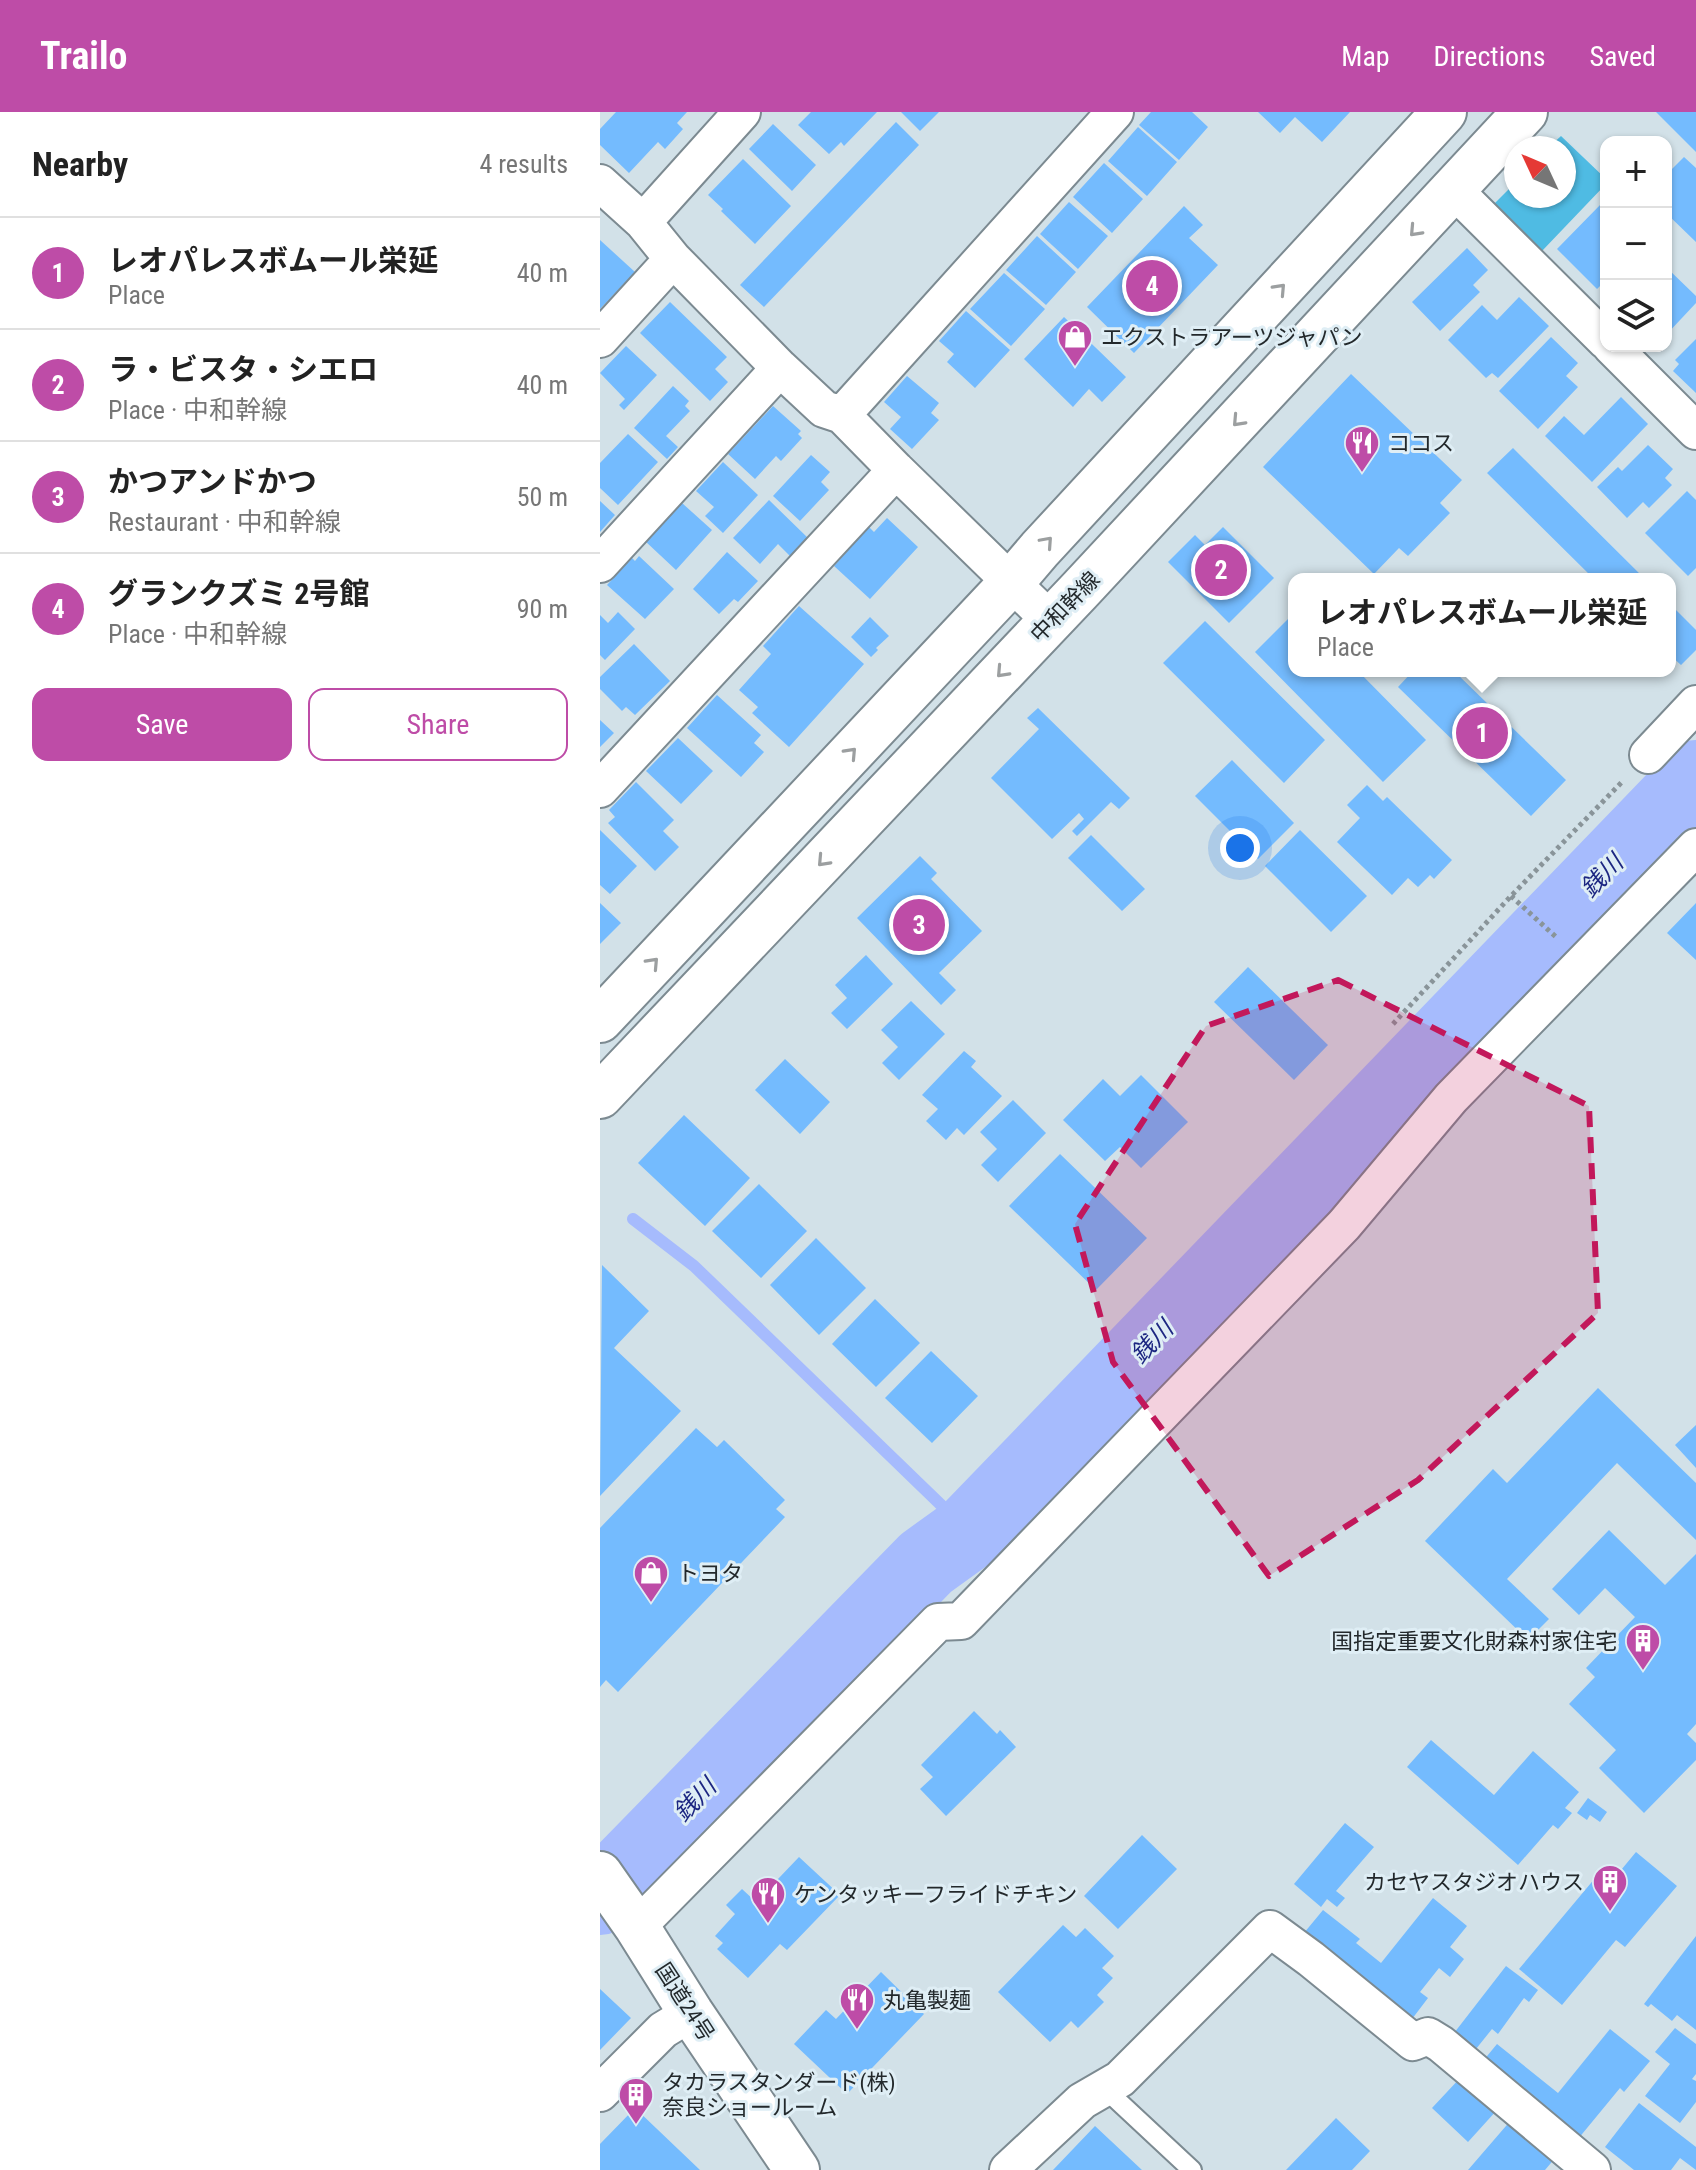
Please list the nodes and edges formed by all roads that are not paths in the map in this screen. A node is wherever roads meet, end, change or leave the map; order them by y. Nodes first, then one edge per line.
1 (742, 112) edge
2 (1115, 112) edge
3 (1444, 112) edge
4 (1525, 112) edge
5 (600, 183) edge
6 (1453, 189) junction
7 (643, 222) junction
8 (673, 259) junction
9 (1600, 335) edge
10 (600, 339) edge
11 (1617, 352) edge
12 (780, 368) junction
13 (842, 415) junction
14 (1696, 431) edge
15 (896, 470) junction
16 (600, 564) edge
17 (1011, 583) junction
18 (1051, 621) junction
19 (1696, 704) edge
20 (1648, 755) road end
21 (600, 789) edge
22 (1696, 847) edge
23 (601, 1016) edge
24 (600, 1096) edge
25 (600, 1874) edge
26 (634, 1922) junction
27 (691, 2013) junction
28 (1104, 2088) junction
29 (600, 2093) edge
30 (797, 2170) edge
31 (1008, 2170) edge
32 (1192, 2170) edge
33 (1592, 2170) edge

1 - 7 street
2 - 13 street
17 -> 3 main road
4 - 6 main road, 中和幹線
5 - 7 street
6 - 9 street
6 -> 18 main road, 中和幹線
7 - 8 street
8 - 10 street
8 - 12 street
11 - 14 street
12 - 13 street
12 - 16 street
13 - 15 street
15 - 17 street
15 - 21 street
17 - 18 street
23 -> 17 main road
18 -> 24 main road, 中和幹線
19 - 20 street
22 - 26 street
25 - 26 main road, 国道24号
26 - 27 main road, 国道24号
27 - 29 street
27 - 30 main road, 国道24号
28 - 31 street
28 - 32 lane
28 - 33 street

